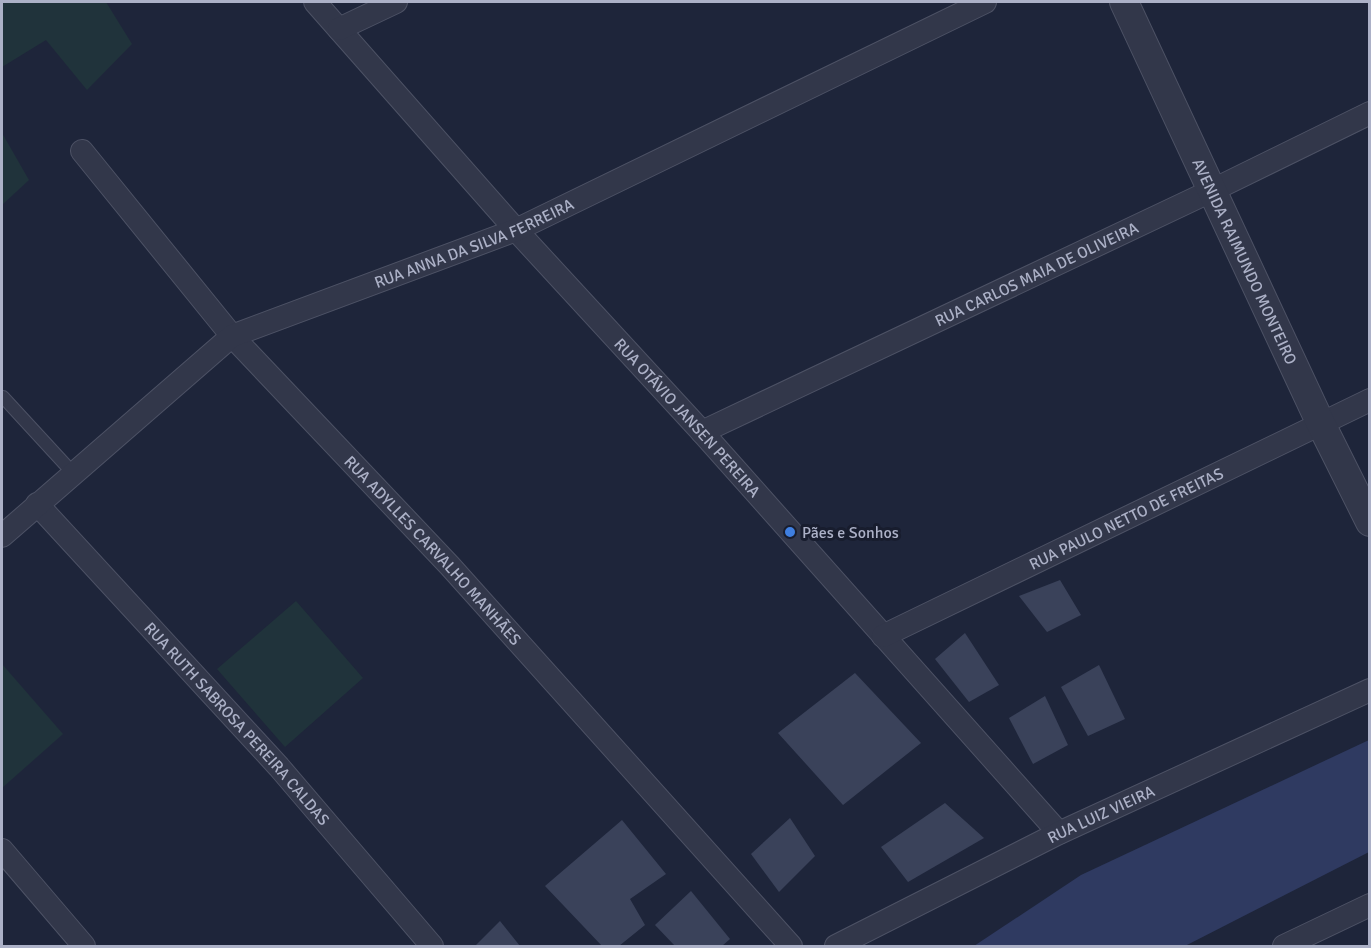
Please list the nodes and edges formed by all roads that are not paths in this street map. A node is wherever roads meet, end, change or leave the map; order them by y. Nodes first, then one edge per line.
1 (315, 2) edge
2 (396, 2) edge
3 (985, 2) edge
4 (1124, 2) edge
5 (339, 29) junction
6 (1370, 113) edge
7 (82, 151) dead end
8 (1211, 191) junction
9 (516, 230) junction
10 (232, 336) junction
11 (3, 397) dead end
12 (1370, 400) edge
13 (1321, 424) junction
14 (702, 432) junction
15 (73, 473) junction
16 (37, 504) junction
17 (1370, 522) edge
18 (2, 536) edge
19 (883, 636) junction
20 (1370, 690) edge
21 (1059, 833) junction
22 (2, 850) edge
23 (1370, 905) edge
24 (84, 946) edge
25 (432, 946) edge
26 (791, 946) edge
27 (836, 946) edge
28 (1284, 946) edge

1 - 5 street, RUA OTÁVIO JANSEN PEREIRA
2 - 5 street
3 - 9 street, RUA ANNA DA SILVA FERREIRA
4 - 8 street, AVENIDA RAIMUNDO MONTEIRO
5 - 9 street, RUA OTÁVIO JANSEN PEREIRA
6 - 8 street, RUA CARLOS MAIA DE OLIVEIRA
7 - 10 street, RUA ADYLLES CARVALHO MANHÃES
8 - 13 street, AVENIDA RAIMUNDO MONTEIRO
8 - 14 street, RUA CARLOS MAIA DE OLIVEIRA
9 - 10 street, RUA ANNA DA SILVA FERREIRA
9 - 14 street, RUA OTÁVIO JANSEN PEREIRA
10 - 15 street, RUA ANNA DA SILVA FERREIRA
10 - 26 street, RUA ADYLLES CARVALHO MANHÃES
11 - 15 lane
12 - 13 street, RUA PAULO NETTO DE FREITAS
13 - 17 street, AVENIDA RAIMUNDO MONTEIRO
13 - 19 street, RUA PAULO NETTO DE FREITAS
14 - 19 street, RUA OTÁVIO JANSEN PEREIRA
15 - 16 street, RUA ANNA DA SILVA FERREIRA
16 - 18 street, RUA ANNA DA SILVA FERREIRA
16 - 25 street, RUA RUTH SABROSA PEREIRA CALDAS
19 - 21 street, RUA OTÁVIO JANSEN PEREIRA
20 - 21 street, RUA LUIZ VIEIRA
21 - 27 street, RUA LUIZ VIEIRA
22 - 24 street
23 - 28 street

